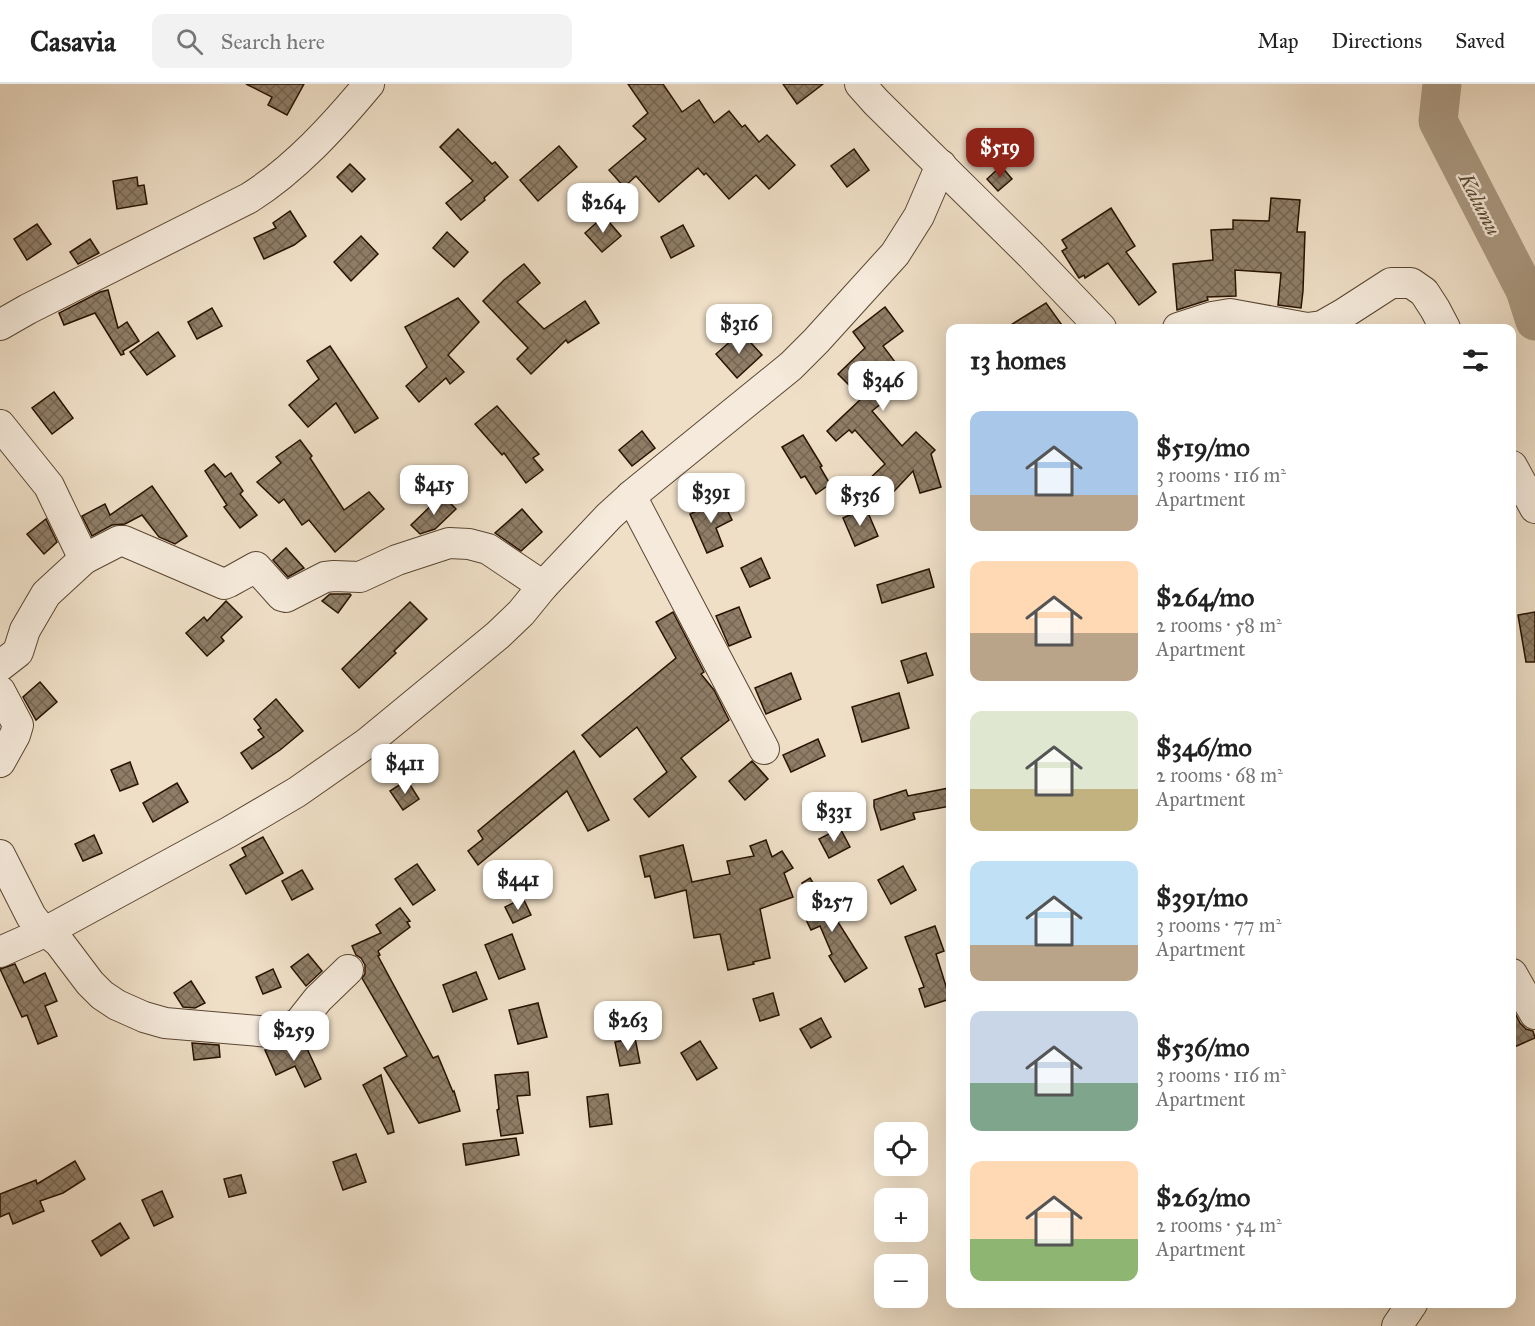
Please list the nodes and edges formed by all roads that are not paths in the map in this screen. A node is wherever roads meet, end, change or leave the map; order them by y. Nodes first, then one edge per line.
1 (369, 84) edge
2 (860, 84) edge
3 (942, 165) junction
4 (1097, 324) edge
5 (1190, 324) edge
6 (1285, 324) edge
7 (1326, 324) edge
8 (1442, 324) edge
9 (0, 325) edge
10 (0, 425) edge
11 (1516, 473) edge
12 (631, 496) junction
13 (1535, 508) edge
14 (84, 559) junction
15 (543, 586) junction
16 (0, 666) edge
17 (0, 691) edge
18 (764, 749) dead end
19 (0, 762) edge
20 (0, 855) edge
21 (47, 931) junction
22 (0, 952) edge
23 (348, 970) dead end
24 (1516, 981) edge
25 (1535, 1014) edge
26 (1409, 1308) edge
27 (1397, 1326) edge

1 - 9 street
2 - 3 street
3 - 4 street
3 - 12 street
5 - 6 street
7 - 8 street
10 - 14 street
11 - 13 street
12 - 15 street
12 - 18 street
14 - 15 street
14 - 16 street
15 - 21 street
17 - 19 street
20 - 21 street
21 - 22 street
21 - 23 street
24 - 25 street
26 - 27 street

